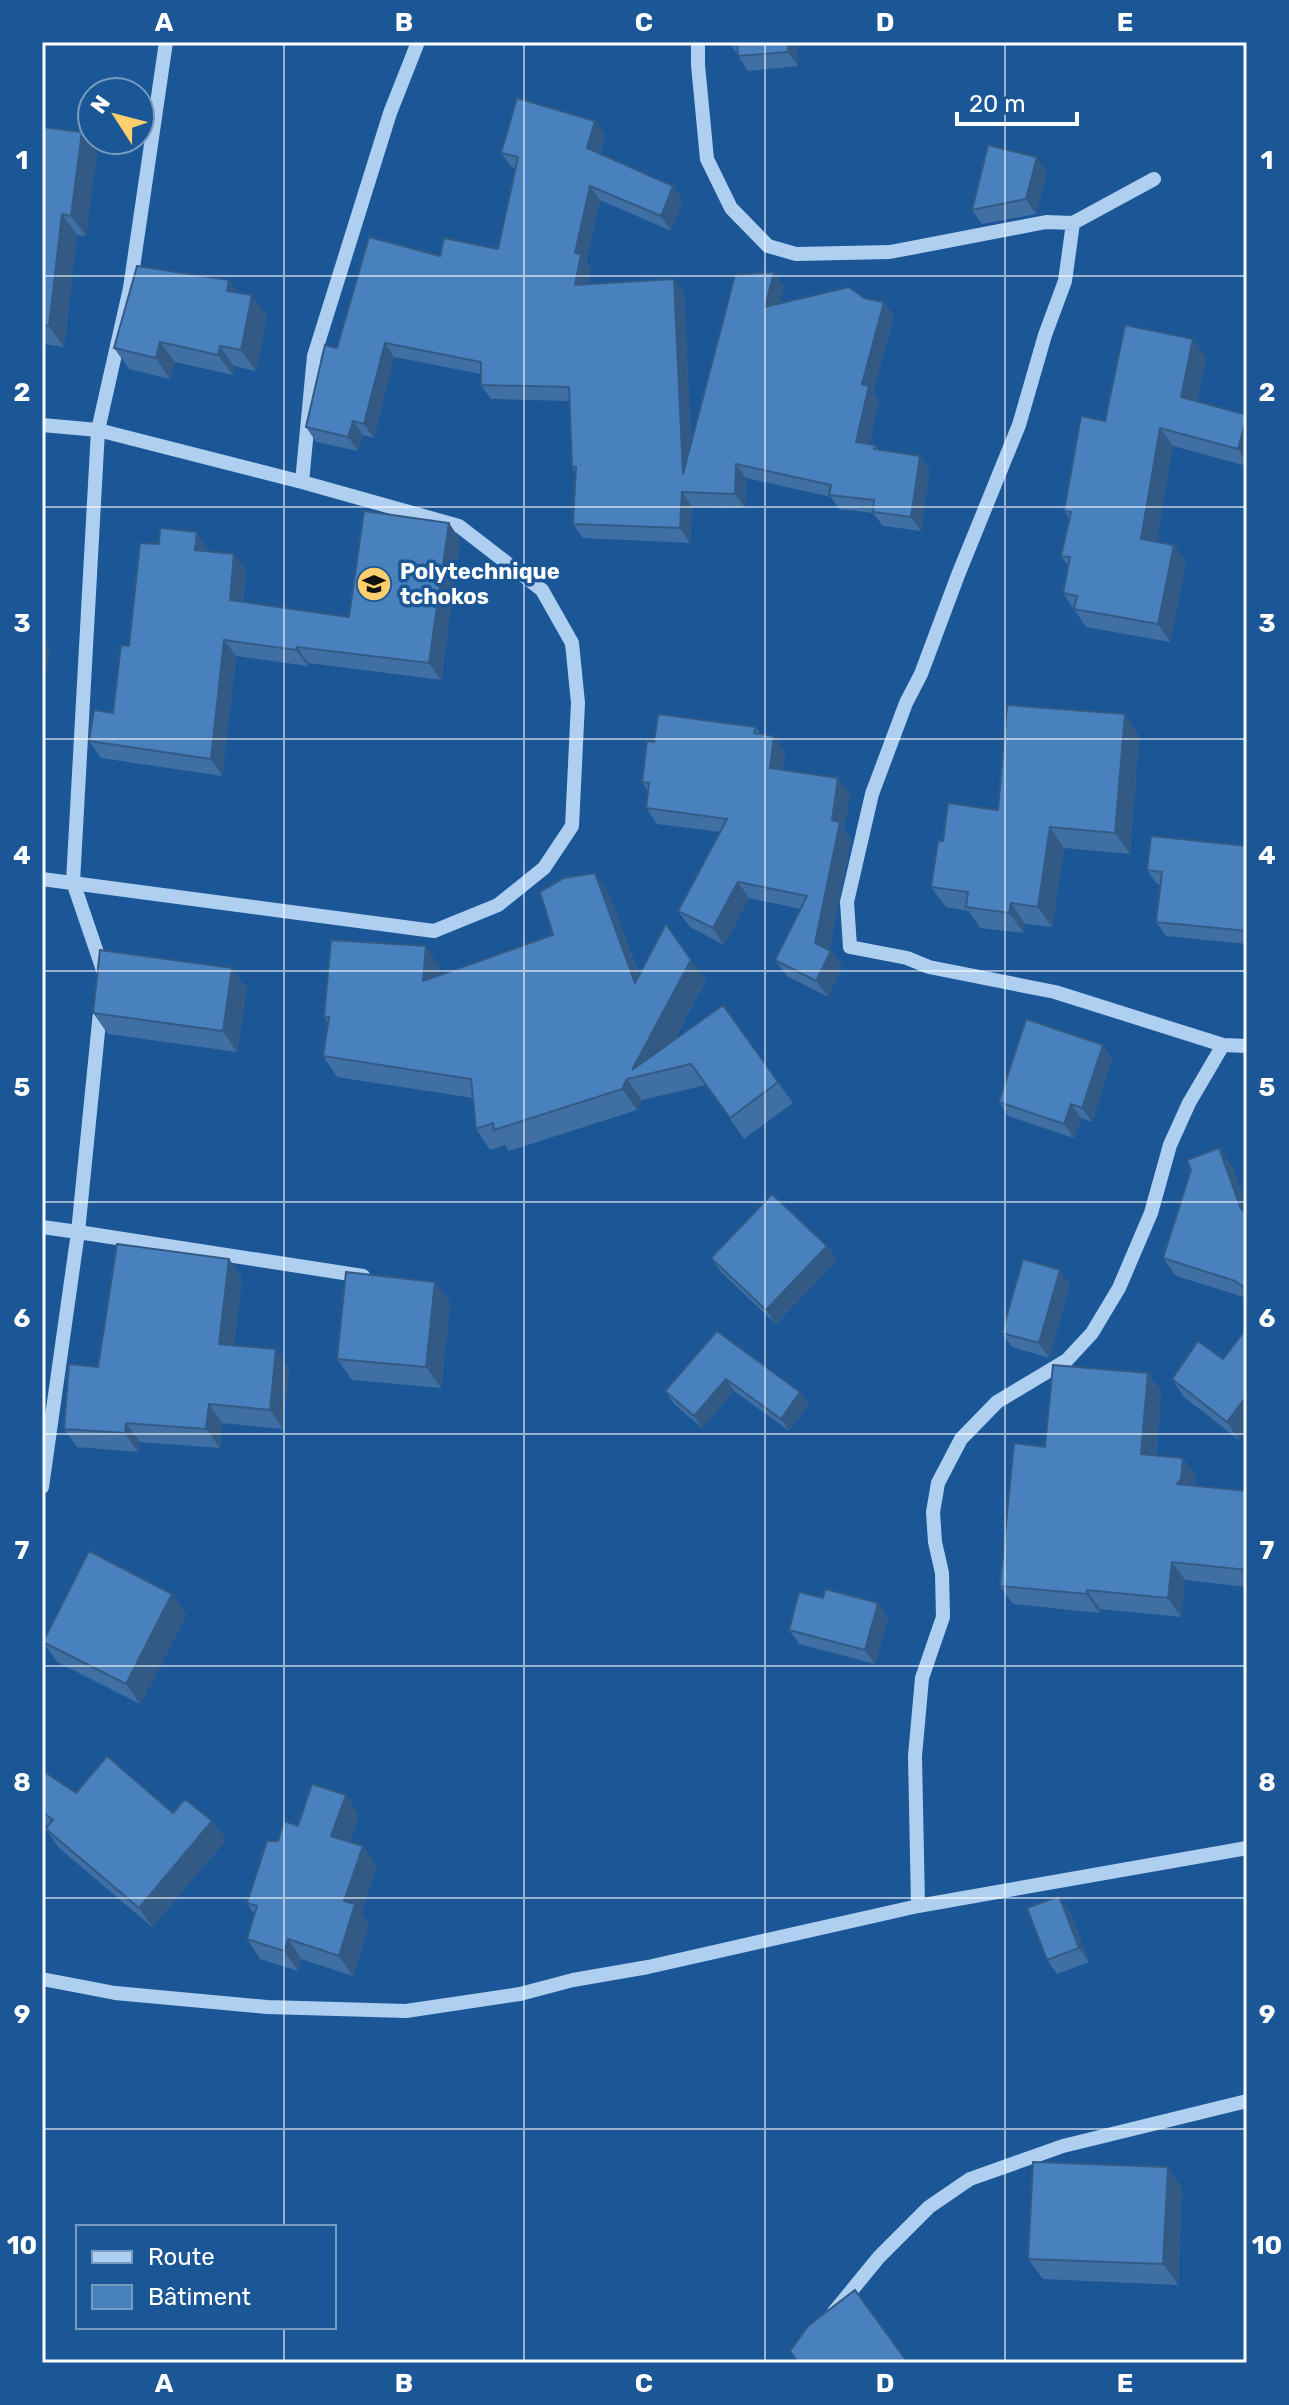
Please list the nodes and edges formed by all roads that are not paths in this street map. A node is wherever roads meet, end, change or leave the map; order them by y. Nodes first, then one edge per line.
1 (166, 42) edge
2 (418, 42) edge
3 (698, 42) edge
4 (1154, 179) dead end
5 (1073, 223) junction
6 (42, 425) edge
7 (98, 430) junction
8 (302, 482) junction
9 (42, 879) edge
10 (73, 882) junction
11 (1223, 1045) junction
12 (1247, 1046) edge
13 (42, 1227) edge
14 (78, 1232) junction
15 (375, 1278) edge
16 (42, 1487) edge
17 (1247, 1848) edge
18 (918, 1906) junction
19 (42, 1979) edge
20 (1247, 2101) edge
21 (828, 2318) edge

1 - 7 street
2 - 8 street
3 - 5 street
4 - 5 street
5 - 11 street
6 - 7 street
7 - 8 street
7 - 10 street
8 - 10 street
9 - 10 street
10 - 14 street
11 - 12 street
11 - 18 street
13 - 14 street
14 - 15 street
14 - 16 street
17 - 18 street
18 - 19 street
20 - 21 street

